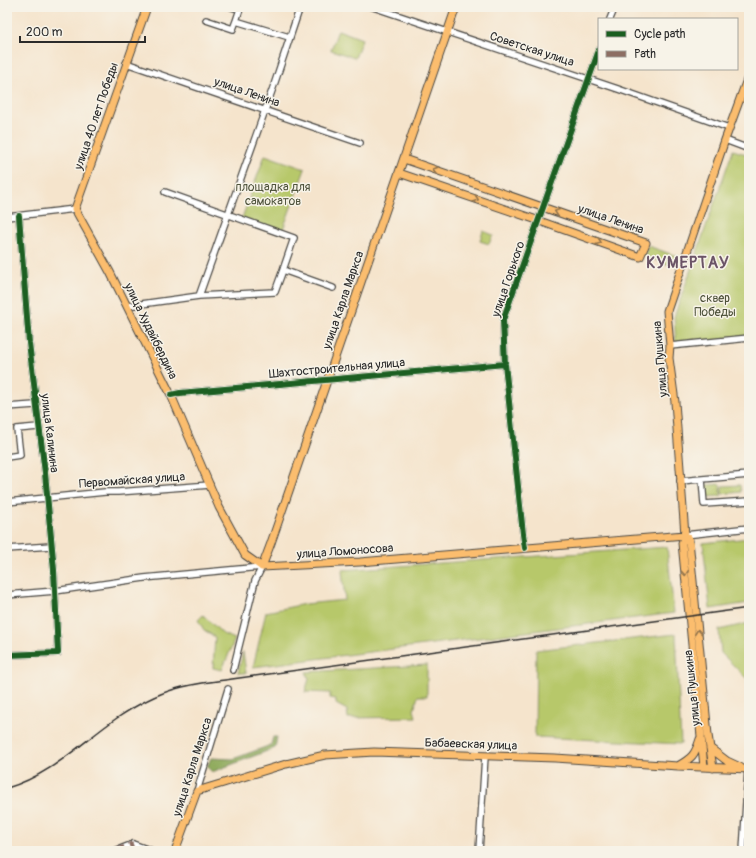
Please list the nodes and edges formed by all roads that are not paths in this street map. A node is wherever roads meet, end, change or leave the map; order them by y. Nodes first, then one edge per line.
1 (146, 7) edge
2 (232, 7) edge
3 (300, 7) edge
4 (373, 7) edge
5 (456, 7) edge
6 (615, 7) edge
7 (610, 18) edge
8 (206, 20) dead end
9 (236, 21) junction
10 (447, 32) junction
11 (289, 37) junction
12 (598, 53) edge
13 (126, 62) junction
14 (749, 74) edge
15 (588, 79) junction
16 (264, 110) junction
17 (729, 128) junction
18 (725, 140) junction
19 (360, 143) dead end
20 (749, 149) edge
21 (404, 160) junction
22 (399, 173) junction
23 (165, 192) dead end
24 (544, 208) junction
25 (75, 209) junction
26 (228, 214) junction
27 (19, 216) junction
28 (7, 217) edge
29 (539, 220) junction
30 (283, 270) junction
31 (333, 288) dead end
32 (199, 296) junction
33 (127, 306) junction
34 (749, 338) edge
35 (670, 346) junction
36 (505, 364) junction
37 (327, 380) junction
38 (171, 395) junction
39 (35, 405) junction
40 (7, 408) edge
41 (38, 427) junction
42 (7, 457) edge
43 (749, 475) edge
44 (702, 479) junction
45 (680, 481) junction
46 (210, 485) junction
47 (46, 497) junction
48 (749, 501) edge
49 (7, 502) edge
50 (749, 528) edge
51 (685, 535) junction
52 (51, 546) junction
53 (525, 548) junction
54 (7, 549) edge
55 (262, 567) junction
56 (55, 591) junction
57 (7, 595) edge
58 (7, 655) edge
59 (233, 670) dead end
60 (228, 689) dead end
61 (701, 735) junction
62 (710, 748) junction
63 (485, 756) junction
64 (678, 766) junction
65 (704, 767) junction
66 (713, 768) junction
67 (749, 769) edge
68 (197, 791) junction
69 (133, 844) junction
70 (115, 851) edge
71 (125, 851) edge
72 (152, 851) edge
73 (175, 851) edge
74 (479, 851) edge
75 (744, 851) edge

1 - 13 main road, улица 40 лет Победы
2 - 9 street
3 - 11 street
4 - 10 street, Советская улица
5 - 10 main road, улица Карла Маркса
6 - 7 street
8 - 9 street
9 - 11 street
10 - 15 street, Советская улица
10 - 21 main road, улица Карла Маркса
11 - 16 street
12 - 15 street, улица Горького
13 - 16 street, улица Ленина
13 - 25 main road, улица 40 лет Победы
14 - 17 main road, улица Пушкина
15 - 17 street, Советская улица
15 - 24 street, улица Горького
16 - 19 street, улица Ленина
16 - 26 street
17 - 18 main road, улица Пушкина
18 - 20 street
18 - 35 main road, улица Пушкина
21 - 22 main road, улица Карла Маркса
24 -> 21 main road, улица Ленина
22 -> 29 main road, улица Ленина
22 - 37 main road, улица Карла Маркса
23 - 26 street
24 - 29 street, улица Горького
29 -> 24 main road, улица Ленина
25 - 27 street
25 - 33 main road, улица Худайбердина
26 - 30 street
26 - 32 street
27 - 28 street
27 - 39 street, улица Калинина
29 - 36 street, улица Горького
30 - 31 street
30 - 32 street
32 - 33 street
33 - 38 main road, улица Худайбердина
34 - 35 street
35 - 45 main road, улица Пушкина
36 - 37 street, Шахтостроительная улица
36 - 53 street, улица Горького
37 - 38 street, Шахтостроительная улица
37 - 55 main road, улица Карла Маркса
38 - 46 main road, улица Худайбердина
39 - 40 street
39 - 41 street, улица Калинина
41 - 42 street
41 - 47 street, улица Калинина
43 - 44 street
44 - 45 street
44 - 48 street
45 - 51 main road, улица Пушкина
46 - 47 street, Первомайская улица
46 - 55 main road, улица Худайбердина
47 - 49 street, Первомайская улица
47 - 52 street, улица Калинина
50 - 51 street
51 - 53 main road, улица Ломоносова
51 -> 61 main road, улица Пушкина
62 -> 51 main road, улица Пушкина
52 - 54 street
52 - 56 street, улица Калинина
53 - 55 main road, улица Ломоносова
55 - 56 street, улица Ломоносова
55 - 59 street, улица Карла Маркса
56 - 57 street, улица Ломоносова
56 - 58 street, улица Калинина
60 - 68 street, улица Карла Маркса
61 - 64 main road
61 - 65 main road, улица Пушкина
62 - 66 main road, улица Пушкина
62 - 67 main road
63 - 64 main road, Бабаевская улица
63 - 68 main road, Бабаевская улица
63 - 74 street
64 - 65 main road, Бабаевская улица
65 - 66 main road, Бабаевская улица
66 - 67 main road, Бабаевская улица
67 - 75 street
68 - 73 main road, улица Карла Маркса
69 - 70 street
69 - 71 street
69 - 72 street

